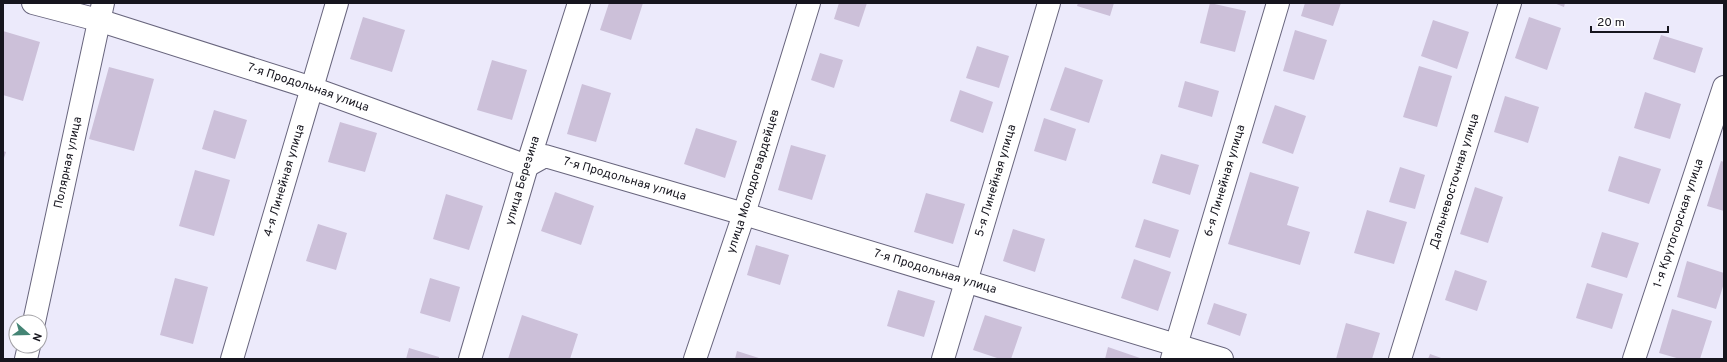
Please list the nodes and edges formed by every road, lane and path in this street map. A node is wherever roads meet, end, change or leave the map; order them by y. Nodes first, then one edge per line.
1 (33, 3) edge
2 (337, 3) edge
3 (579, 3) edge
4 (809, 3) edge
5 (1049, 3) edge
6 (1278, 3) edge
7 (1510, 3) edge
8 (101, 12) edge
9 (1724, 87) edge
10 (312, 88) junction
11 (527, 166) junction
12 (744, 214) junction
13 (967, 281) junction
14 (36, 314) edge
15 (1174, 352) edge
16 (232, 359) edge
17 (470, 359) edge
18 (695, 359) edge
19 (943, 359) edge
20 (1222, 359) edge
21 (1400, 359) edge
22 (1634, 359) edge

1 - 8 street, 7-я Продольная улица
2 - 10 street, 4-я Линейная улица
3 - 11 street, улица Березина
4 - 12 street, улица Молодогвардейцев
5 - 13 street, 5-я Линейная улица
6 - 15 street, 6-я Линейная улица
7 - 21 street, Дальневосточная улица
8 - 10 street, 7-я Продольная улица
8 - 14 street, Полярная улица
9 - 22 street, 1-я Крутогорская улица
10 - 11 street, 7-я Продольная улица
10 - 16 street, 4-я Линейная улица
11 - 12 street, 7-я Продольная улица
11 - 17 street, улица Березина
12 - 13 street, 7-я Продольная улица
12 - 18 street, улица Молодогвардейцев
13 - 15 street, 7-я Продольная улица
13 - 19 street, 5-я Линейная улица
15 - 20 street, 7-я Продольная улица

